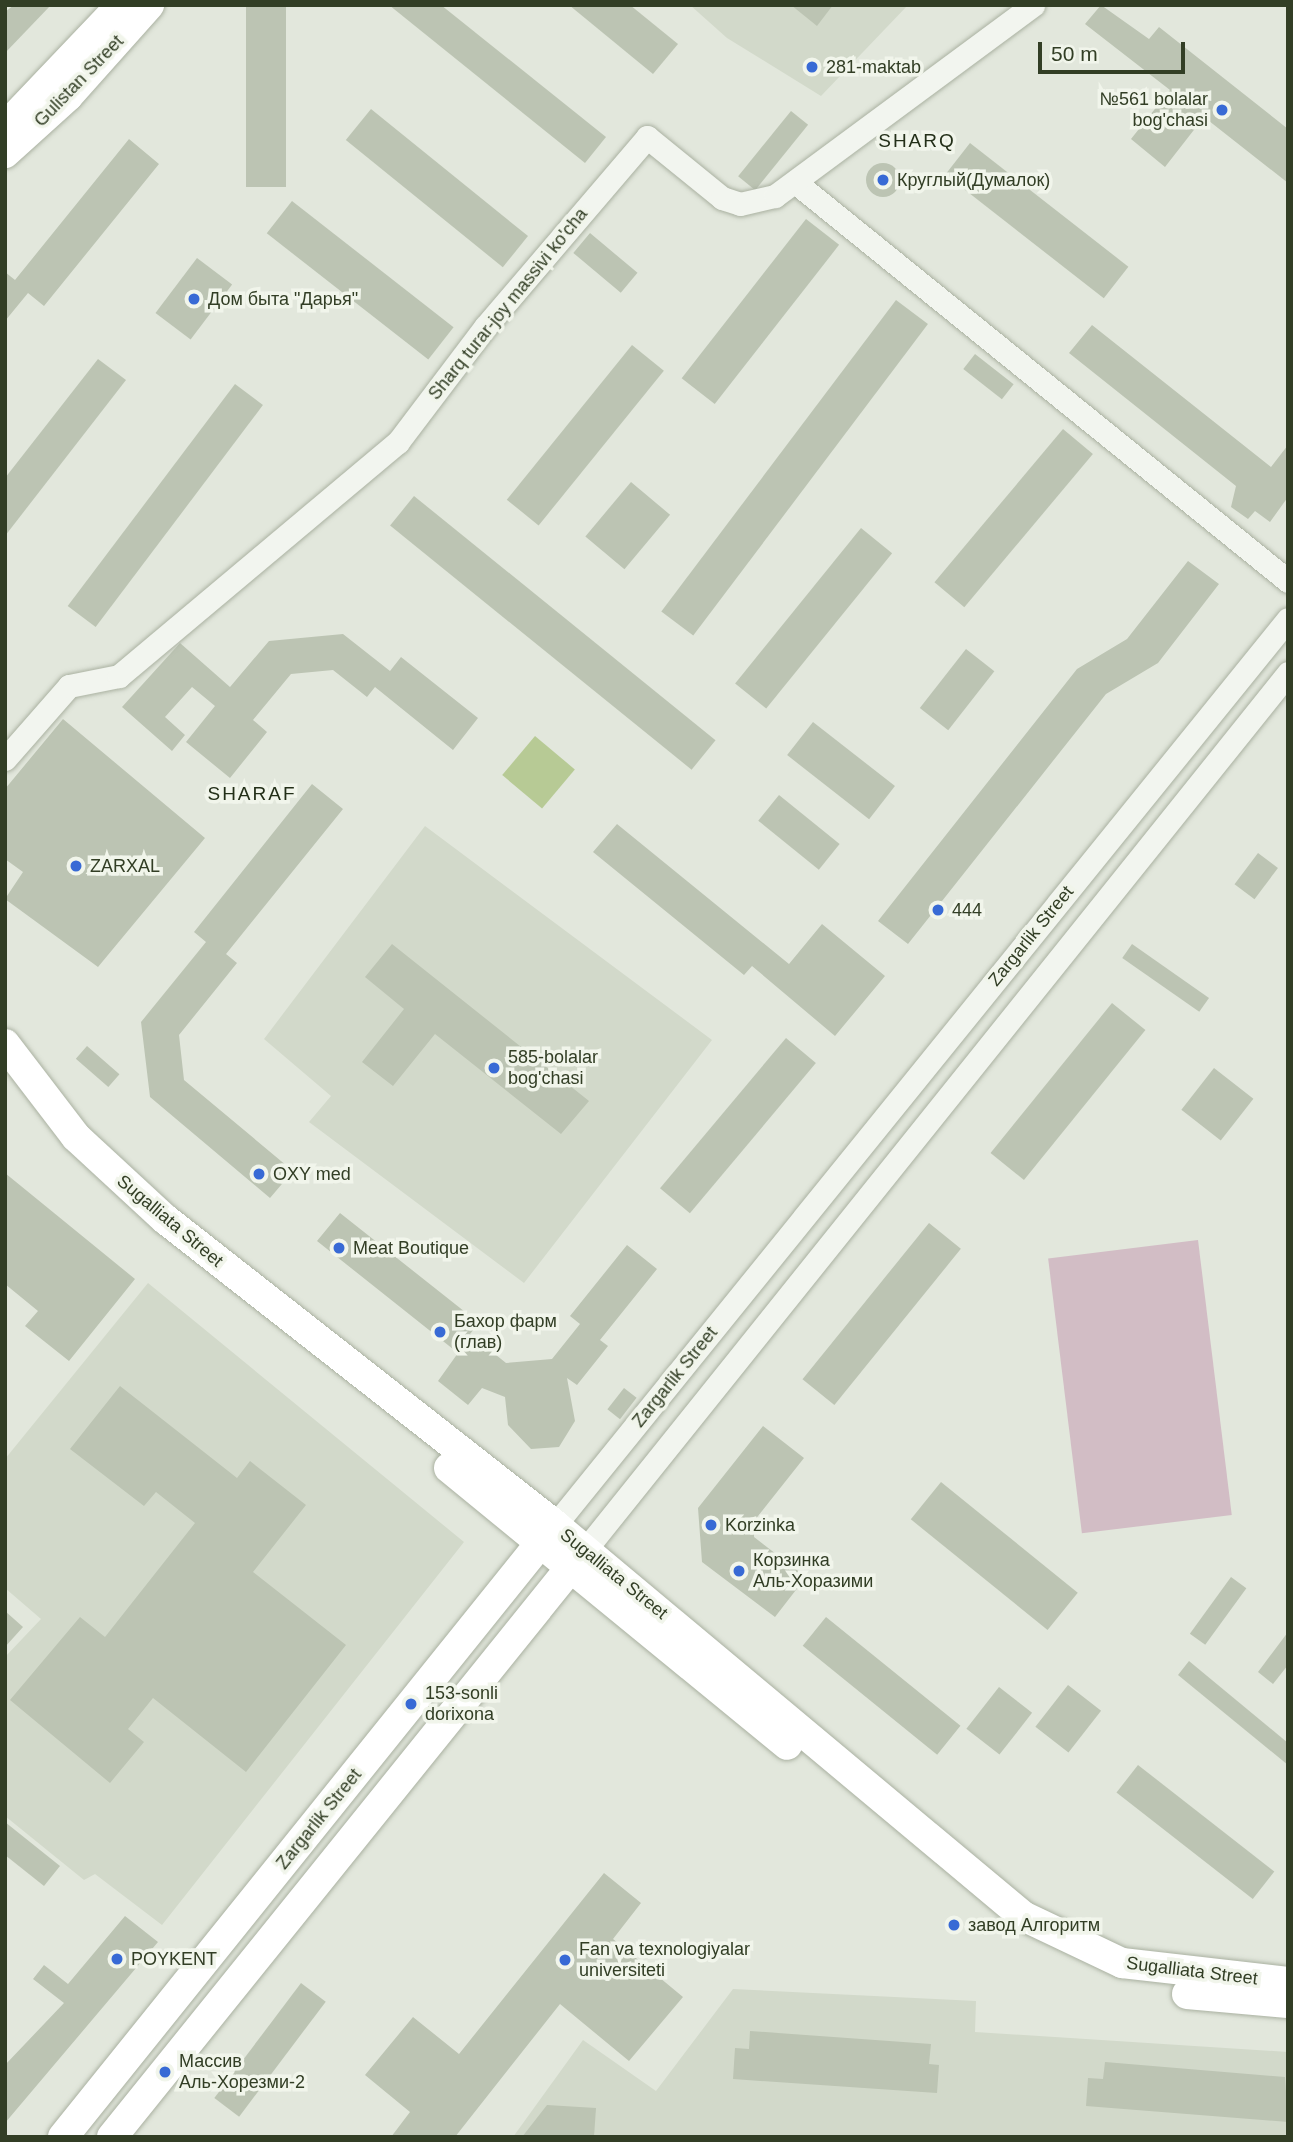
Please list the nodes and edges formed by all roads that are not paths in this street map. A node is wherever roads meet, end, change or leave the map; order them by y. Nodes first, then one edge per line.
1 (121, 5) edge
2 (149, 5) edge
3 (1033, 5) edge
4 (5, 127) edge
5 (5, 153) edge
6 (795, 182) junction
7 (1288, 581) edge
8 (1288, 619) edge
9 (1288, 673) edge
10 (5, 759) edge
11 (959, 1026) junction
12 (5, 1044) edge
13 (985, 1050) junction
14 (5, 1074) edge
15 (712, 1331) junction
16 (741, 1355) junction
17 (548, 1534) junction
18 (579, 1558) junction
19 (1288, 1982) edge
20 (1288, 2003) edge
21 (63, 2137) edge
22 (112, 2137) edge

1 - 4 main road, Gulistan Street
2 - 5 main road, Gulistan Street
3 - 6 street, Sharq turar-joy massivi ko'cha
6 - 7 street
6 - 10 street, Sharq turar-joy massivi ko'cha
8 - 11 street, Zargarlik Street
9 - 13 street, Zargarlik Street
11 - 13 street
11 - 15 street, Zargarlik Street
12 - 17 main road, Sugalliata Street
13 - 16 street, Zargarlik Street
14 - 17 main road
15 - 16 street
15 - 17 street, Zargarlik Street
16 - 18 street, Zargarlik Street
17 - 18 main road, Sugalliata Street
17 - 21 main road, Zargarlik Street
18 - 19 main road, Sugalliata Street
18 - 20 main road, Sugalliata Street
18 - 22 main road, Zargarlik Street

